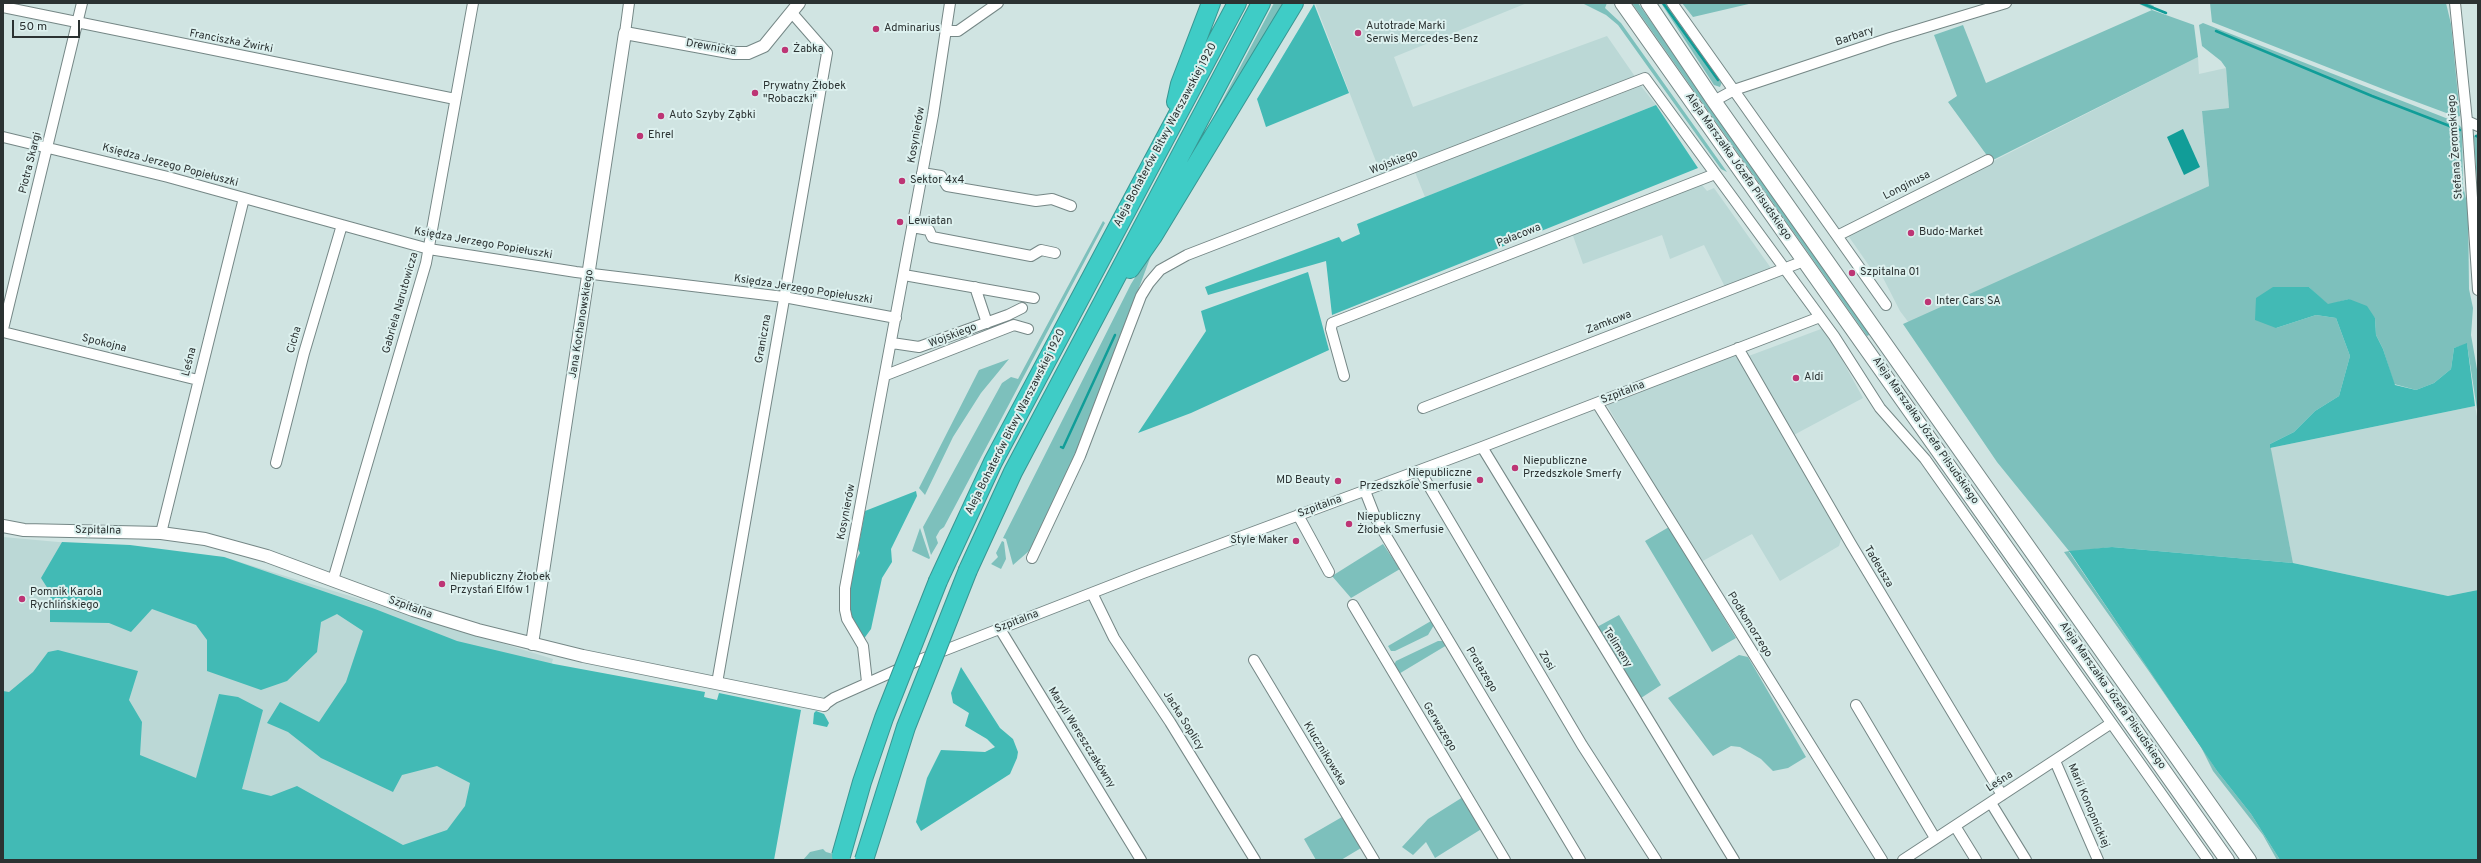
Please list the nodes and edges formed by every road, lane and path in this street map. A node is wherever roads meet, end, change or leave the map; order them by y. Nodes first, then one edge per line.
1 (82, 3) edge
2 (473, 3) edge
3 (629, 3) edge
4 (799, 3) edge
5 (950, 3) edge
6 (998, 3) edge
7 (1211, 3) edge
8 (1237, 3) edge
9 (1261, 3) edge
10 (1294, 3) edge
11 (1622, 3) edge
12 (1648, 3) edge
13 (1672, 3) edge
14 (2006, 3) edge
15 (2455, 3) edge
16 (3, 7) edge
17 (792, 13) junction
18 (77, 23) junction
19 (945, 31) junction
20 (625, 33) junction
21 (1645, 78) joint
22 (1734, 90) junction
23 (455, 99) junction
24 (1714, 101) junction
25 (2467, 121) junction
26 (2478, 126) edge
27 (1169, 130) junction
28 (3, 137) edge
29 (48, 147) junction
30 (1988, 160) dead end
31 (922, 173) junction
32 (1715, 174) junction
33 (244, 198) junction
34 (1071, 206) dead end
35 (342, 225) junction
36 (912, 227) junction
37 (1837, 236) junction
38 (429, 249) junction
39 (1055, 253) dead end
40 (1804, 261) junction
41 (1783, 270) junction
42 (590, 274) junction
43 (904, 275) junction
44 (975, 287) junction
45 (2478, 290) edge
46 (7, 295) edge
47 (784, 298) junction
48 (1034, 298) dead end
49 (1886, 305) dead end
50 (1022, 308) dead end
51 (1820, 317) junction
52 (896, 318) junction
53 (987, 323) junction
54 (1028, 329) dead end
55 (3, 331) edge
56 (1086, 331) junction
57 (892, 343) junction
58 (1738, 348) junction
59 (886, 375) junction
60 (1344, 376) dead end
61 (198, 380) junction
62 (1597, 403) junction
63 (1423, 408) dead end
64 (1482, 447) junction
65 (276, 463) dead end
66 (1420, 471) junction
67 (1365, 491) junction
68 (1298, 516) junction
69 (3, 526) edge
70 (161, 533) junction
71 (1032, 558) dead end
72 (1329, 572) dead end
73 (333, 580) junction
74 (1092, 593) junction
75 (1353, 605) dead end
76 (1000, 629) junction
77 (532, 644) junction
78 (1254, 660) dead end
79 (867, 682) junction
80 (717, 683) junction
81 (821, 704) joint
82 (1856, 705) dead end
83 (2110, 724) junction
84 (2055, 761) junction
85 (2002, 795) junction
86 (1991, 803) junction
87 (1955, 826) junction
88 (1935, 838) junction
89 (841, 858) edge
90 (1907, 859) edge
91 (864, 860) edge
92 (1141, 860) edge
93 (1255, 860) edge
94 (1374, 860) edge
95 (1505, 860) edge
96 (1580, 860) edge
97 (1656, 860) edge
98 (1734, 860) edge
99 (1882, 860) edge
100 (1976, 860) edge
101 (2026, 860) edge
102 (2098, 860) edge
103 (2208, 860) edge
104 (2227, 860) edge
105 (2249, 860) edge

1 - 18 street, Piotra Skargi
2 - 23 street, Gabriela Narutowicza
3 - 20 street, Jana Kochanowskiego
4 - 17 street, Drewnicka
5 - 19 street, Kosynierów
6 - 19 street
7 - 27 highway
8 - 27 highway, Aleja Bohaterów Bitwy Warszawskiej 1920
9 - 56 highway, Aleja Bohaterów Bitwy Warszawskiej 1920
10 - 56 highway
11 - 40 main road, Aleja Marszałka Józefa Piłsudskiego
12 - 24 main road, Aleja Marszałka Józefa Piłsudskiego
13 - 22 street
14 - 22 street, Barbary
15 - 25 street, Stefana Żeromskiego
16 - 18 street, Franciszka Żwirki
17 - 20 street, Drewnicka
17 - 47 street, Graniczna
18 - 23 street, Franciszka Żwirki
18 - 29 street, Piotra Skargi
19 - 31 street, Kosynierów
20 - 42 street, Jana Kochanowskiego
21 - 32 street, Aleja Marszałka Józefa Piłsudskiego
21 - 71 street, Wojskiego
22 - 24 street, Barbary
22 - 37 street
23 - 38 street, Gabriela Narutowicza
24 - 105 main road, Aleja Marszałka Józefa Piłsudskiego
25 - 26 street
25 - 45 street, Stefana Żeromskiego
27 - 89 highway, Aleja Bohaterów Bitwy Warszawskiej 1920, bridge
28 - 29 street, Księdza Jerzego Popiełuszki
29 - 33 street, Księdza Jerzego Popiełuszki
29 - 46 street, Piotra Skargi
30 - 37 street, Longinusa
31 - 34 street
31 - 36 street, Kosynierów
32 - 41 street, Aleja Marszałka Józefa Piłsudskiego
32 - 60 street, Pałacowa
33 - 35 street, Księdza Jerzego Popiełuszki
33 - 61 street, Leśna
35 - 38 street, Księdza Jerzego Popiełuszki
35 - 65 street, Cicha
36 - 39 street
36 - 43 street, Kosynierów
37 - 49 street
38 - 42 street, Księdza Jerzego Popiełuszki
38 - 73 street, Gabriela Narutowicza
40 - 41 street, Zamkowa
40 - 104 main road, Aleja Marszałka Józefa Piłsudskiego
41 - 51 street, Aleja Marszałka Józefa Piłsudskiego
41 - 63 street, Zamkowa
42 - 47 street, Księdza Jerzego Popiełuszki
42 - 77 street, Jana Kochanowskiego
43 - 44 street
43 - 52 street, Kosynierów
44 - 48 street
44 - 53 street
46 - 55 street, Piotra Skargi
47 - 52 street, Księdza Jerzego Popiełuszki
47 - 80 street, Graniczna
50 - 53 street
51 - 58 street, Szpitalna
51 - 83 street, Aleja Marszałka Józefa Piłsudskiego
52 - 57 street, Kosynierów
53 - 57 street
54 - 59 street, Wojskiego
55 - 61 street, Spokojna
56 - 91 highway, Aleja Bohaterów Bitwy Warszawskiej 1920, bridge
57 - 59 street, Kosynierów
58 - 62 street, Szpitalna
58 - 85 street, Tadeusza
59 - 79 street, Kosynierów
61 - 70 street, Leśna
62 - 64 street, Szpitalna
62 - 99 street, Podkomorzego
64 - 66 street, Szpitalna
64 - 98 street, Telimeny
66 - 67 street, Szpitalna
66 - 97 street, Zosi
67 - 68 street, Szpitalna
67 - 96 street, Protazego
68 - 72 street
68 - 74 street, Szpitalna
69 - 70 street, Szpitalna
70 - 73 street, Szpitalna
73 - 77 street, Szpitalna
74 - 76 street, Szpitalna
74 - 93 street, Jacka Soplicy
75 - 95 street, Gerwazego
76 - 79 street, Szpitalna
76 - 92 street, Maryli Wereszczakówny
77 - 80 street, Szpitalna
78 - 94 street, Klucznikowska
79 - 81 street, Szpitalna
80 - 81 street, Szpitalna
82 - 88 street
83 - 84 street, Leśna
83 - 103 street, Aleja Marszałka Józefa Piłsudskiego
84 - 85 street, Leśna
84 - 102 street, Marii Konopnickiej
85 - 86 street, Leśna
86 - 87 street, Leśna
86 - 101 street
87 - 88 street, Leśna
87 - 100 street
88 - 90 street, Leśna

